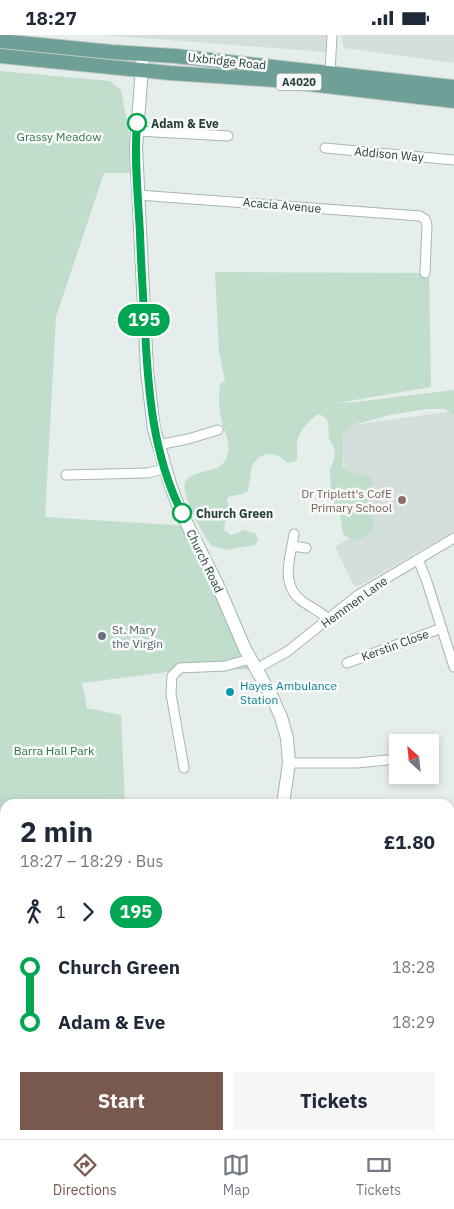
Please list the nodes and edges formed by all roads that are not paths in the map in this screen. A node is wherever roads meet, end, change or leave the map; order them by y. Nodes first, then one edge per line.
1 (332, 35) edge
2 (0, 41) edge
3 (143, 53) junction
4 (0, 56) edge
5 (142, 70) junction
6 (330, 73) junction
7 (454, 87) edge
8 (454, 101) edge
9 (136, 131) junction
10 (228, 136) dead end
11 (325, 148) dead end
12 (454, 160) edge
13 (138, 195) junction
14 (425, 273) dead end
15 (218, 430) dead end
16 (158, 445) junction
17 (165, 469) junction
18 (66, 475) dead end
19 (294, 533) dead end
20 (454, 538) edge
21 (292, 546) junction
22 (306, 548) dead end
23 (418, 559) junction
24 (328, 619) junction
25 (442, 628) junction
26 (347, 663) dead end
27 (253, 664) junction
28 (454, 667) edge
29 (387, 760) dead end
30 (289, 763) junction
31 (184, 768) dead end
32 (284, 799) edge

1 - 6 street
2 - 3 main road, Uxbridge Road / A4020
3 - 5 street, Church Road
3 - 6 main road, Uxbridge Road / A4020
4 - 5 main road, Uxbridge Road / A4020
5 - 8 main road, Uxbridge Road / A4020
5 - 9 street, Church Road
6 - 7 main road, Uxbridge Road / A4020
9 - 10 street
9 - 13 street, Church Road
11 - 12 street, Addison Way
13 - 14 street, Acacia Avenue
13 - 16 street, Church Road
15 - 16 street
16 - 17 street, Church Road
17 - 18 street
17 - 27 street, Church Road
19 - 21 street
20 - 23 street, Hemmen Lane
21 - 22 street
21 - 24 street
23 - 24 street, Hemmen Lane
23 - 25 street
24 - 27 street, Hemmen Lane
25 - 26 street, Kerstin Close
25 - 28 street
27 - 30 street, Church Road
27 - 31 street
29 - 30 street
30 - 32 street, Church Road

